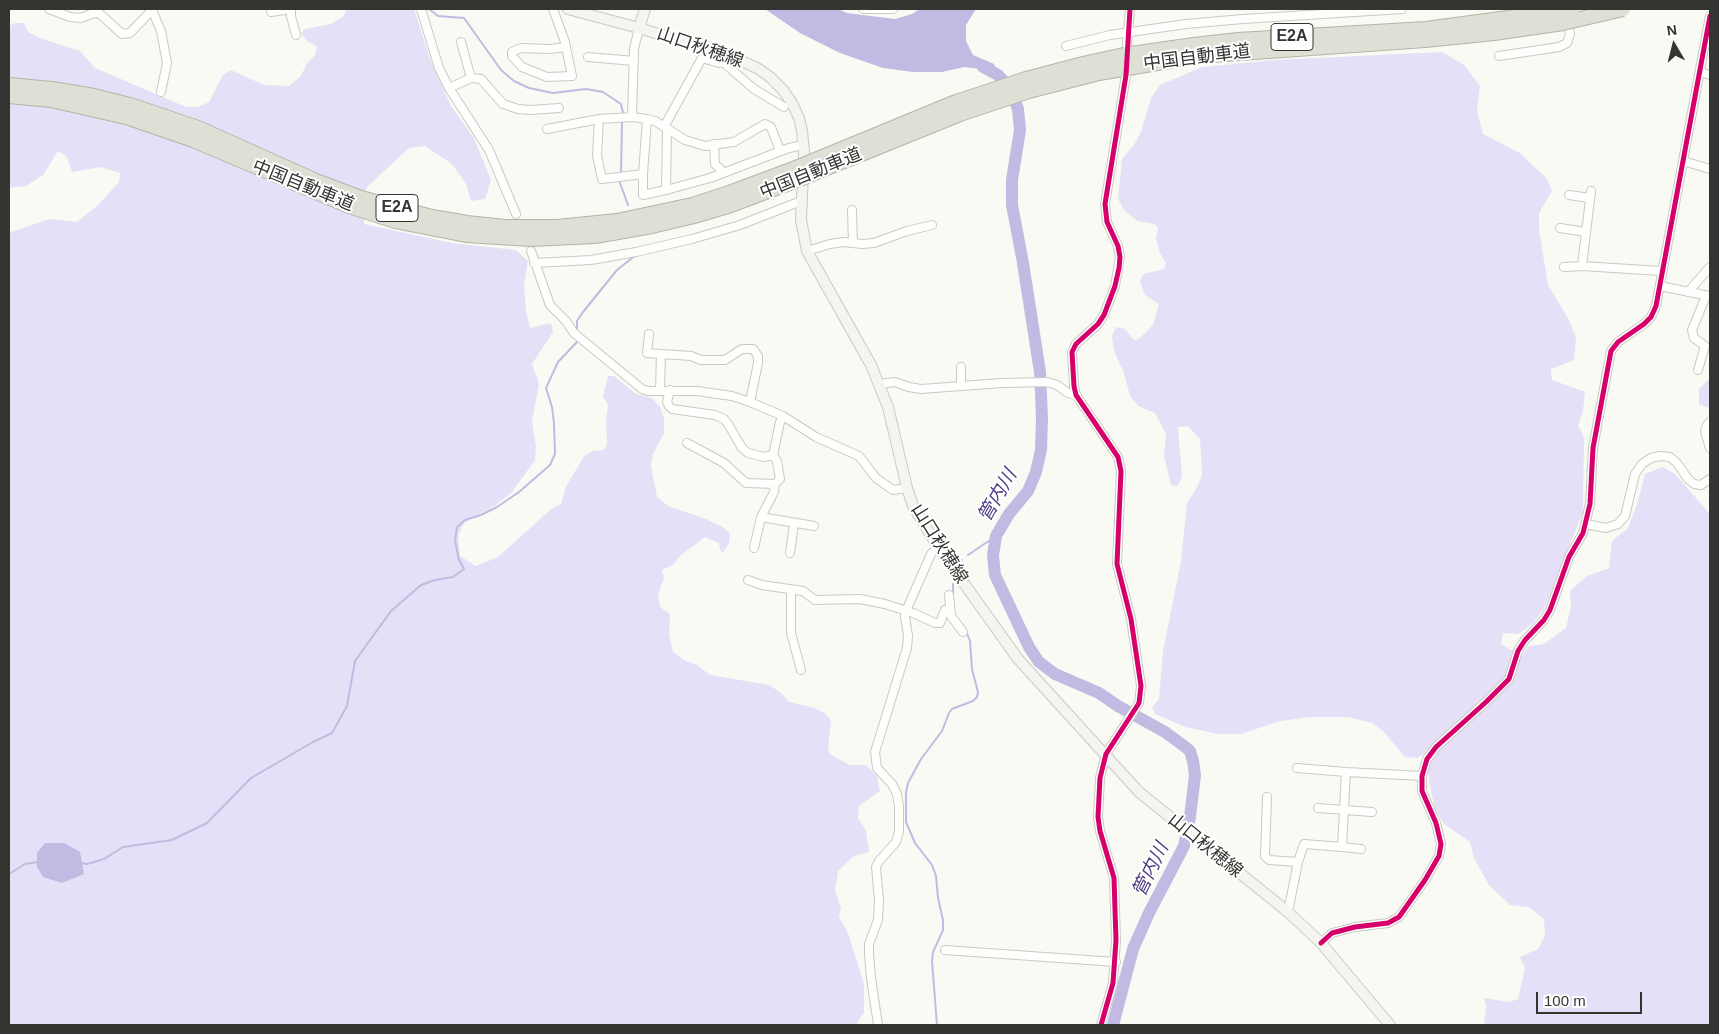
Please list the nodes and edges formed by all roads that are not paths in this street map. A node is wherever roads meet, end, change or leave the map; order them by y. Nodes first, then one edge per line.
1 (50, 9) edge
2 (152, 9) edge
3 (291, 9) edge
4 (421, 9) edge
5 (554, 9) edge
6 (568, 9) edge
7 (645, 9) edge
8 (863, 9) edge
9 (893, 9) edge
10 (1130, 9) edge
11 (1402, 9) edge
12 (1624, 9) edge
13 (271, 12) dead end
14 (1565, 13) edge
15 (1710, 16) edge
16 (639, 28) junction
17 (1128, 32) junction
18 (296, 35) dead end
19 (461, 42) dead end
20 (1127, 45) dead end
21 (1066, 46) dead end
22 (566, 47) junction
23 (1499, 56) dead end
24 (588, 57) dead end
25 (723, 58) junction
26 (634, 61) junction
27 (1700, 72) junction
28 (1126, 75) dead end
29 (1710, 75) edge
30 (471, 78) junction
31 (9, 85) edge
32 (1028, 85) junction
33 (449, 88) junction
34 (161, 92) dead end
35 (9, 96) edge
36 (784, 107) dead end
37 (559, 108) dead end
38 (632, 117) junction
39 (599, 119) junction
40 (647, 119) junction
41 (666, 128) junction
42 (547, 129) dead end
43 (714, 144) junction
44 (803, 145) junction
45 (780, 151) junction
46 (1683, 162) junction
47 (1710, 169) edge
48 (724, 172) junction
49 (643, 174) junction
50 (666, 190) junction
51 (1569, 194) dead end
52 (800, 202) junction
53 (852, 210) dead end
54 (516, 214) dead end
55 (932, 225) dead end
56 (1560, 228) dead end
57 (1586, 232) junction
58 (853, 242) junction
59 (531, 251) dead end
60 (807, 251) junction
61 (534, 263) junction
62 (1582, 266) junction
63 (1564, 267) dead end
64 (1710, 267) edge
65 (1661, 271) junction
66 (1660, 286) junction
67 (1688, 292) junction
68 (1708, 296) edge
69 (649, 334) dead end
70 (661, 354) junction
71 (961, 368) dead end
72 (1698, 370) dead end
73 (879, 384) junction
74 (961, 386) junction
75 (660, 390) junction
76 (670, 390) junction
77 (1076, 395) junction
78 (750, 402) junction
79 (783, 416) junction
80 (1710, 422) edge
81 (686, 442) dead end
82 (1710, 448) edge
83 (773, 455) junction
84 (1710, 479) edge
85 (775, 484) junction
86 (906, 488) junction
87 (761, 517) junction
88 (794, 524) junction
89 (1586, 524) junction
90 (814, 526) dead end
91 (938, 547) junction
92 (754, 548) dead end
93 (790, 554) dead end
94 (748, 580) dead end
95 (791, 589) junction
96 (949, 595) dead end
97 (906, 611) junction
98 (950, 611) junction
99 (963, 632) dead end
100 (800, 670) dead end
101 (1106, 754) junction
102 (1297, 768) dead end
103 (1346, 772) junction
104 (1422, 776) junction
105 (1267, 797) dead end
106 (1318, 808) dead end
107 (1344, 810) junction
108 (1372, 812) dead end
109 (1342, 847) junction
110 (1361, 849) dead end
111 (1298, 862) junction
112 (1288, 912) junction
113 (1322, 943) junction
114 (945, 950) dead end
115 (1116, 962) junction
116 (878, 1025) edge
117 (1101, 1025) edge
118 (1390, 1025) edge

1 - 2 street
2 - 34 street
3 - 13 street
3 - 18 street
4 - 33 street
5 - 22 street
6 - 16 main road, 山口秋穂線
7 - 16 main road
8 - 9 street
10 - 17 street
11 - 17 street
12 - 14 highway, 中国自動車道 / E2A, bridge
14 - 23 street
14 - 32 highway, 中国自動車道 / E2A
15 - 27 street
16 - 25 main road, 山口秋穂線
16 - 26 street
17 - 20 street
17 - 21 street
19 - 30 street
22 - 22 street
24 - 26 street
25 - 36 street
25 - 41 street
25 - 44 main road, 山口秋穂線
26 - 38 street
27 - 29 street
27 - 46 street
28 - 77 street
30 - 33 street
30 - 37 street
31 - 32 highway, 中国自動車道 / E2A, bridge
32 - 35 highway, 中国自動車道 / E2A, bridge
33 - 54 street
38 - 39 street
38 - 40 street
39 - 42 street
39 - 49 street
40 - 41 street
40 - 49 street
41 - 43 street
41 - 50 street
43 - 45 street
43 - 48 street
44 - 45 street
44 - 52 main road, 山口秋穂線
45 - 48 street
46 - 47 street
46 - 65 street
48 - 50 street
49 - 50 street
51 - 57 street
52 - 60 main road, 山口秋穂線
52 - 61 street
53 - 58 street
55 - 58 street
56 - 57 street
57 - 62 street
58 - 60 street
59 - 61 street
60 - 73 main road, 山口秋穂線
61 - 75 street
62 - 63 street
62 - 65 street
64 - 67 street
65 - 66 street
66 - 67 street
66 - 89 street
67 - 68 street
68 - 72 street
69 - 70 street
70 - 75 street
70 - 78 street
71 - 74 street
73 - 74 street
73 - 86 main road, 山口秋穂線
74 - 77 street
75 - 76 street
76 - 78 street
76 - 83 street
77 - 101 street
78 - 79 street
79 - 83 street
79 - 86 street
80 - 82 street
81 - 85 street
83 - 85 street
84 - 89 street
85 - 87 street
86 - 91 main road, 山口秋穂線
87 - 88 street
87 - 92 street
88 - 90 street
88 - 93 street
89 - 104 street
91 - 97 street
91 - 101 main road, 山口秋穂線
94 - 95 street
95 - 97 street
95 - 100 street
96 - 98 street
97 - 98 street
97 - 116 street
98 - 99 street
101 - 112 main road, 山口秋穂線
101 - 115 street
102 - 103 street
103 - 104 street
103 - 107 street
104 - 113 street
105 - 111 street
106 - 107 street
107 - 108 street
107 - 109 street
109 - 110 street
109 - 111 street
111 - 112 street
112 - 113 main road, 山口秋穂線
113 - 118 main road, 山口秋穂線
114 - 115 street
115 - 117 street

